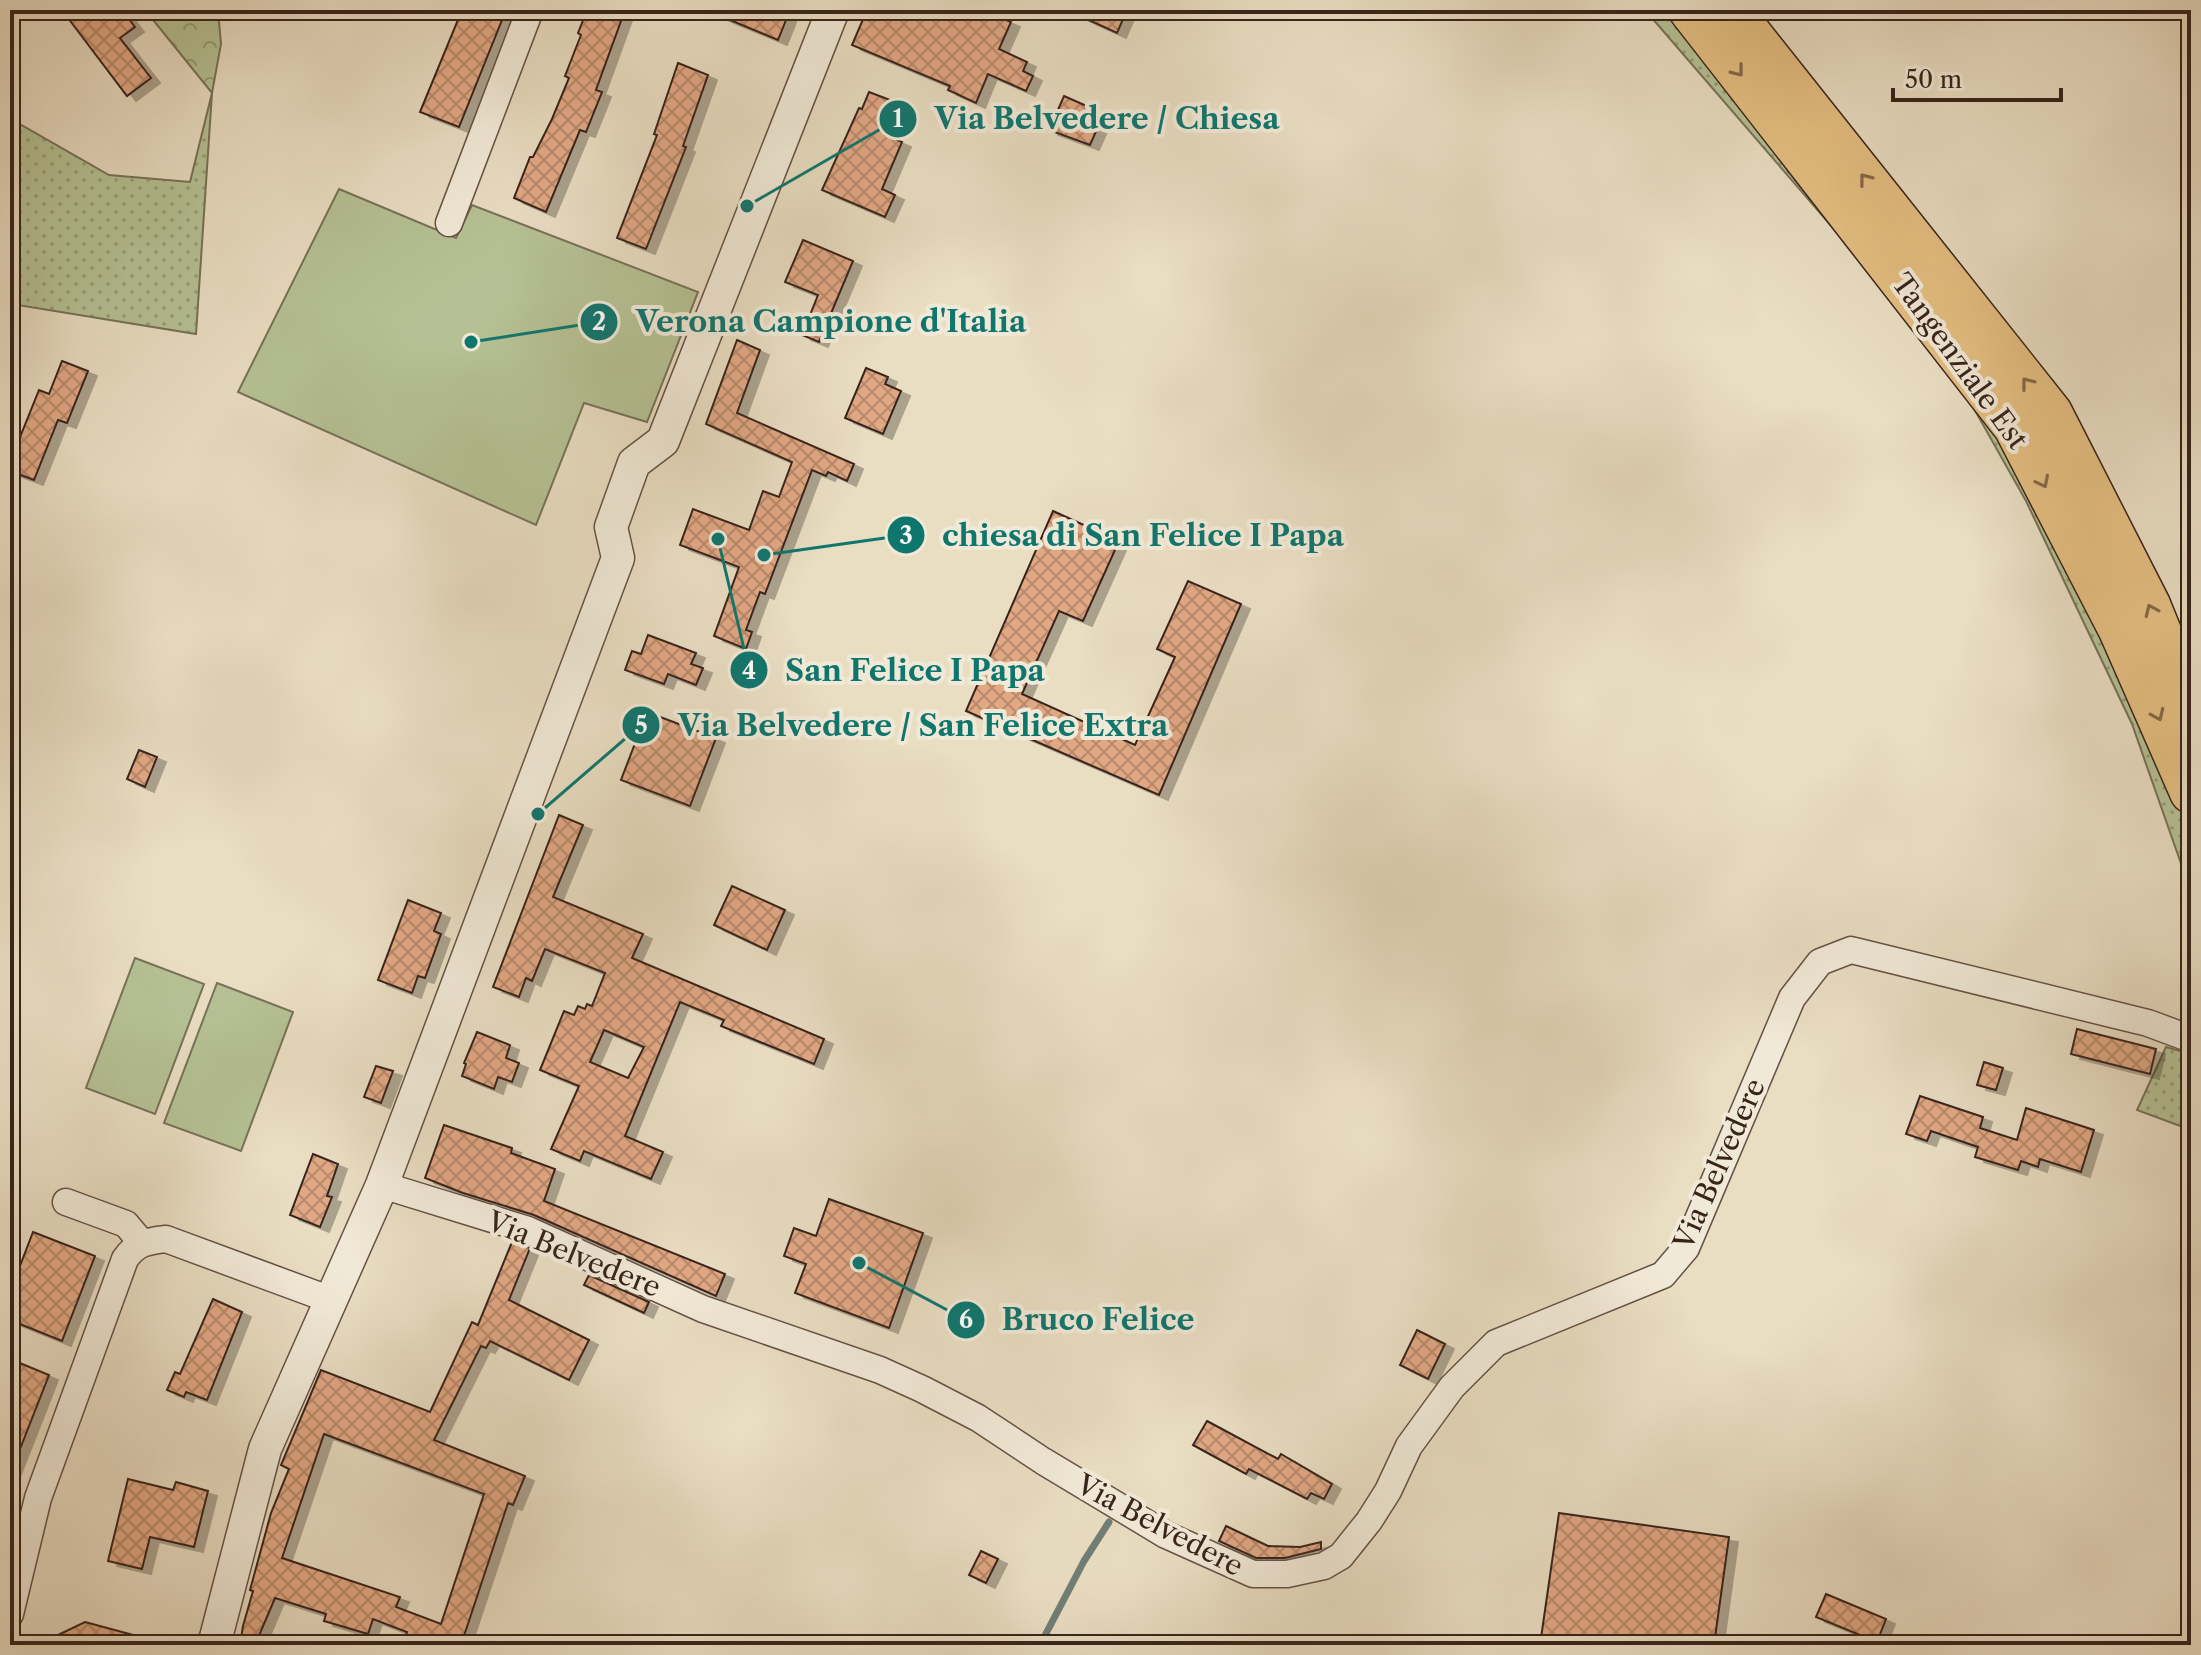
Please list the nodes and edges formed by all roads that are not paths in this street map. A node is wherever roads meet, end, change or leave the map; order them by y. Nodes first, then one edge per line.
1 (530, 10) edge
2 (833, 10) edge
3 (1690, 10) edge
4 (1731, 10) edge
5 (449, 223) dead end
6 (2191, 708) edge
7 (2191, 792) edge
8 (2191, 1039) edge
9 (382, 1185) junction
10 (66, 1202) dead end
11 (142, 1243) junction
12 (331, 1300) junction
13 (10, 1614) edge
14 (214, 1645) edge

1 - 5 street
2 - 9 street
3 -> 7 highway, Tangenziale Est
6 -> 4 highway, Tangenziale Est
8 - 9 street, Via Belvedere
9 - 12 street
10 - 11 street
11 - 12 street
11 - 13 street
12 - 14 street

